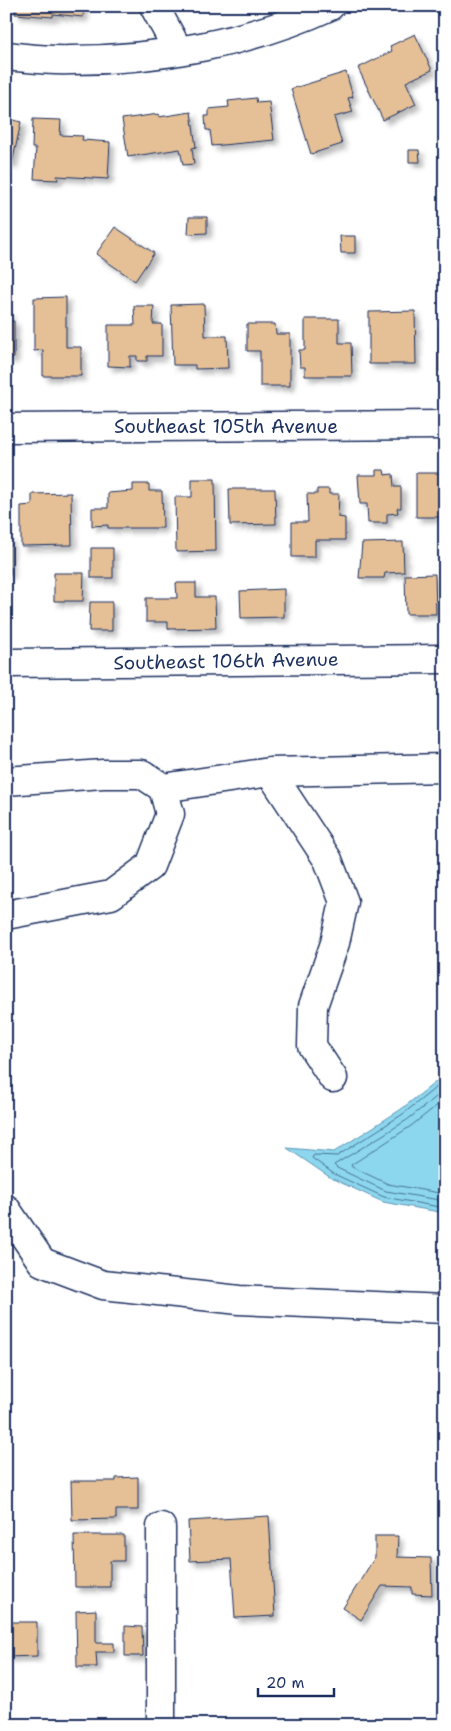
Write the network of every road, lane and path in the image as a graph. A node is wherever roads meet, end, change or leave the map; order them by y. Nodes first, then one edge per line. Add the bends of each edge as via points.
1 (154, 6) edge
2 (330, 6) edge
3 (178, 50) junction
4 (6, 56) edge
5 (445, 425) edge
6 (6, 428) edge
7 (445, 659) edge
8 (6, 663) edge
9 (445, 768) edge
10 (270, 772) junction
11 (6, 781) edge
12 (163, 788) junction
13 (6, 915) edge
14 (333, 1078) dead end
15 (8, 1214) edge
16 (445, 1309) edge
17 (161, 1527) dead end
18 (161, 1725) edge

1 - 3 street
2 - 3 street via 247,36
3 - 4 street via 115,59
5 - 6 street, Southeast 105th Avenue
7 - 8 street, Southeast 106th Avenue
9 - 10 street
10 - 12 street
10 - 14 street via 328,860 344,902 313,1006 312,1046
11 - 12 street via 142,774
12 - 13 street via 170,814 150,866 111,895
15 - 16 street via 42,1262 103,1285 239,1300
17 - 18 street

